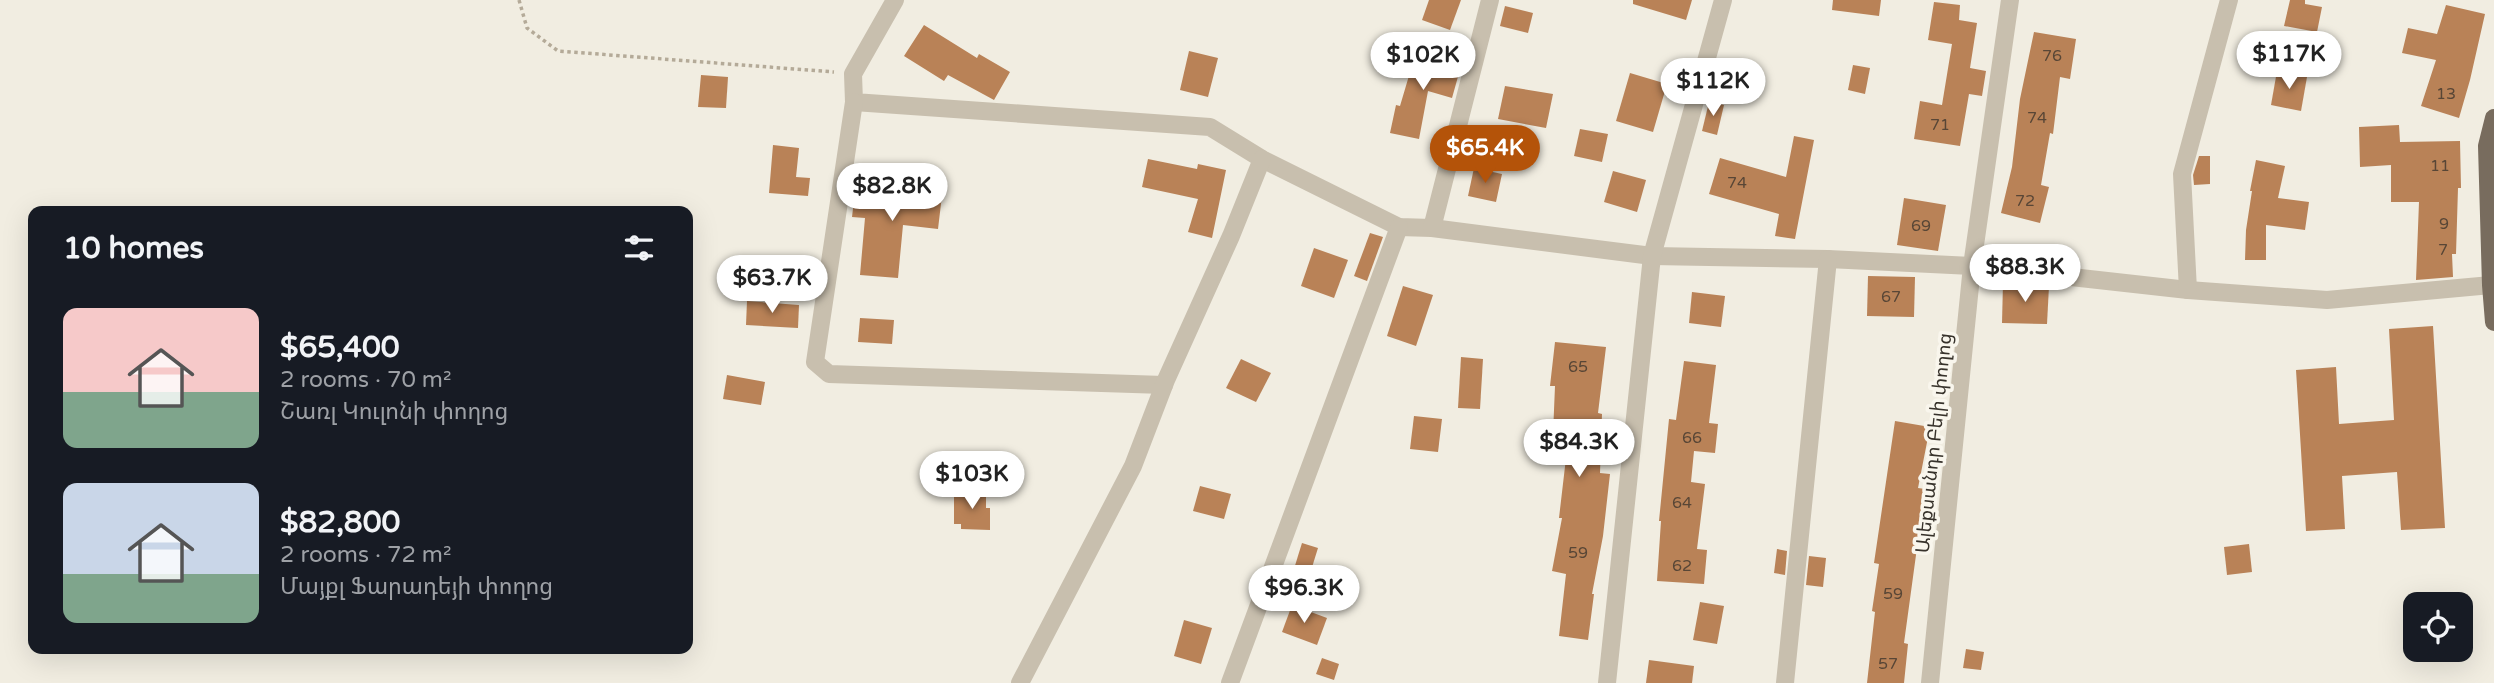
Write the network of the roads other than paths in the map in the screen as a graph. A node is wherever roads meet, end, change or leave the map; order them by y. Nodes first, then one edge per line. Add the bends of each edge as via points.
1 (895, 0) edge
2 (1490, 0) edge
3 (1723, 0) edge
4 (2010, 0) edge
5 (2229, 0) edge
6 (854, 103) junction
7 (2494, 118) edge
8 (1262, 159) junction
9 (1399, 227) junction
10 (1432, 228) junction
11 (1652, 256) junction
12 (1828, 259) junction
13 (1972, 266) junction
14 (2491, 285) junction
15 (2188, 290) junction
16 (2494, 322) edge
17 (1164, 385) junction
18 (1020, 683) edge
19 (1230, 683) edge
20 (1607, 683) edge
21 (1785, 683) edge
22 (1930, 683) edge

1 - 6 street via 853,74
2 - 10 street
3 - 11 street
4 - 13 street, Ալեքսանդր Բելի փողոց
5 - 15 street via 2182,174
6 - 8 street via 1210,127
6 - 17 street via 815,362 829,374
7 - 14 main road via 2487,146
8 - 9 street
8 - 17 street
9 - 10 street
9 - 19 street
10 - 11 street
11 - 12 street
11 - 20 street
12 - 13 street
12 - 21 street
13 - 15 street
13 - 22 street, Ալեքսանդր Բելի փողոց
14 - 15 street via 2327,300
14 - 16 main road
17 - 18 street via 1133,466

